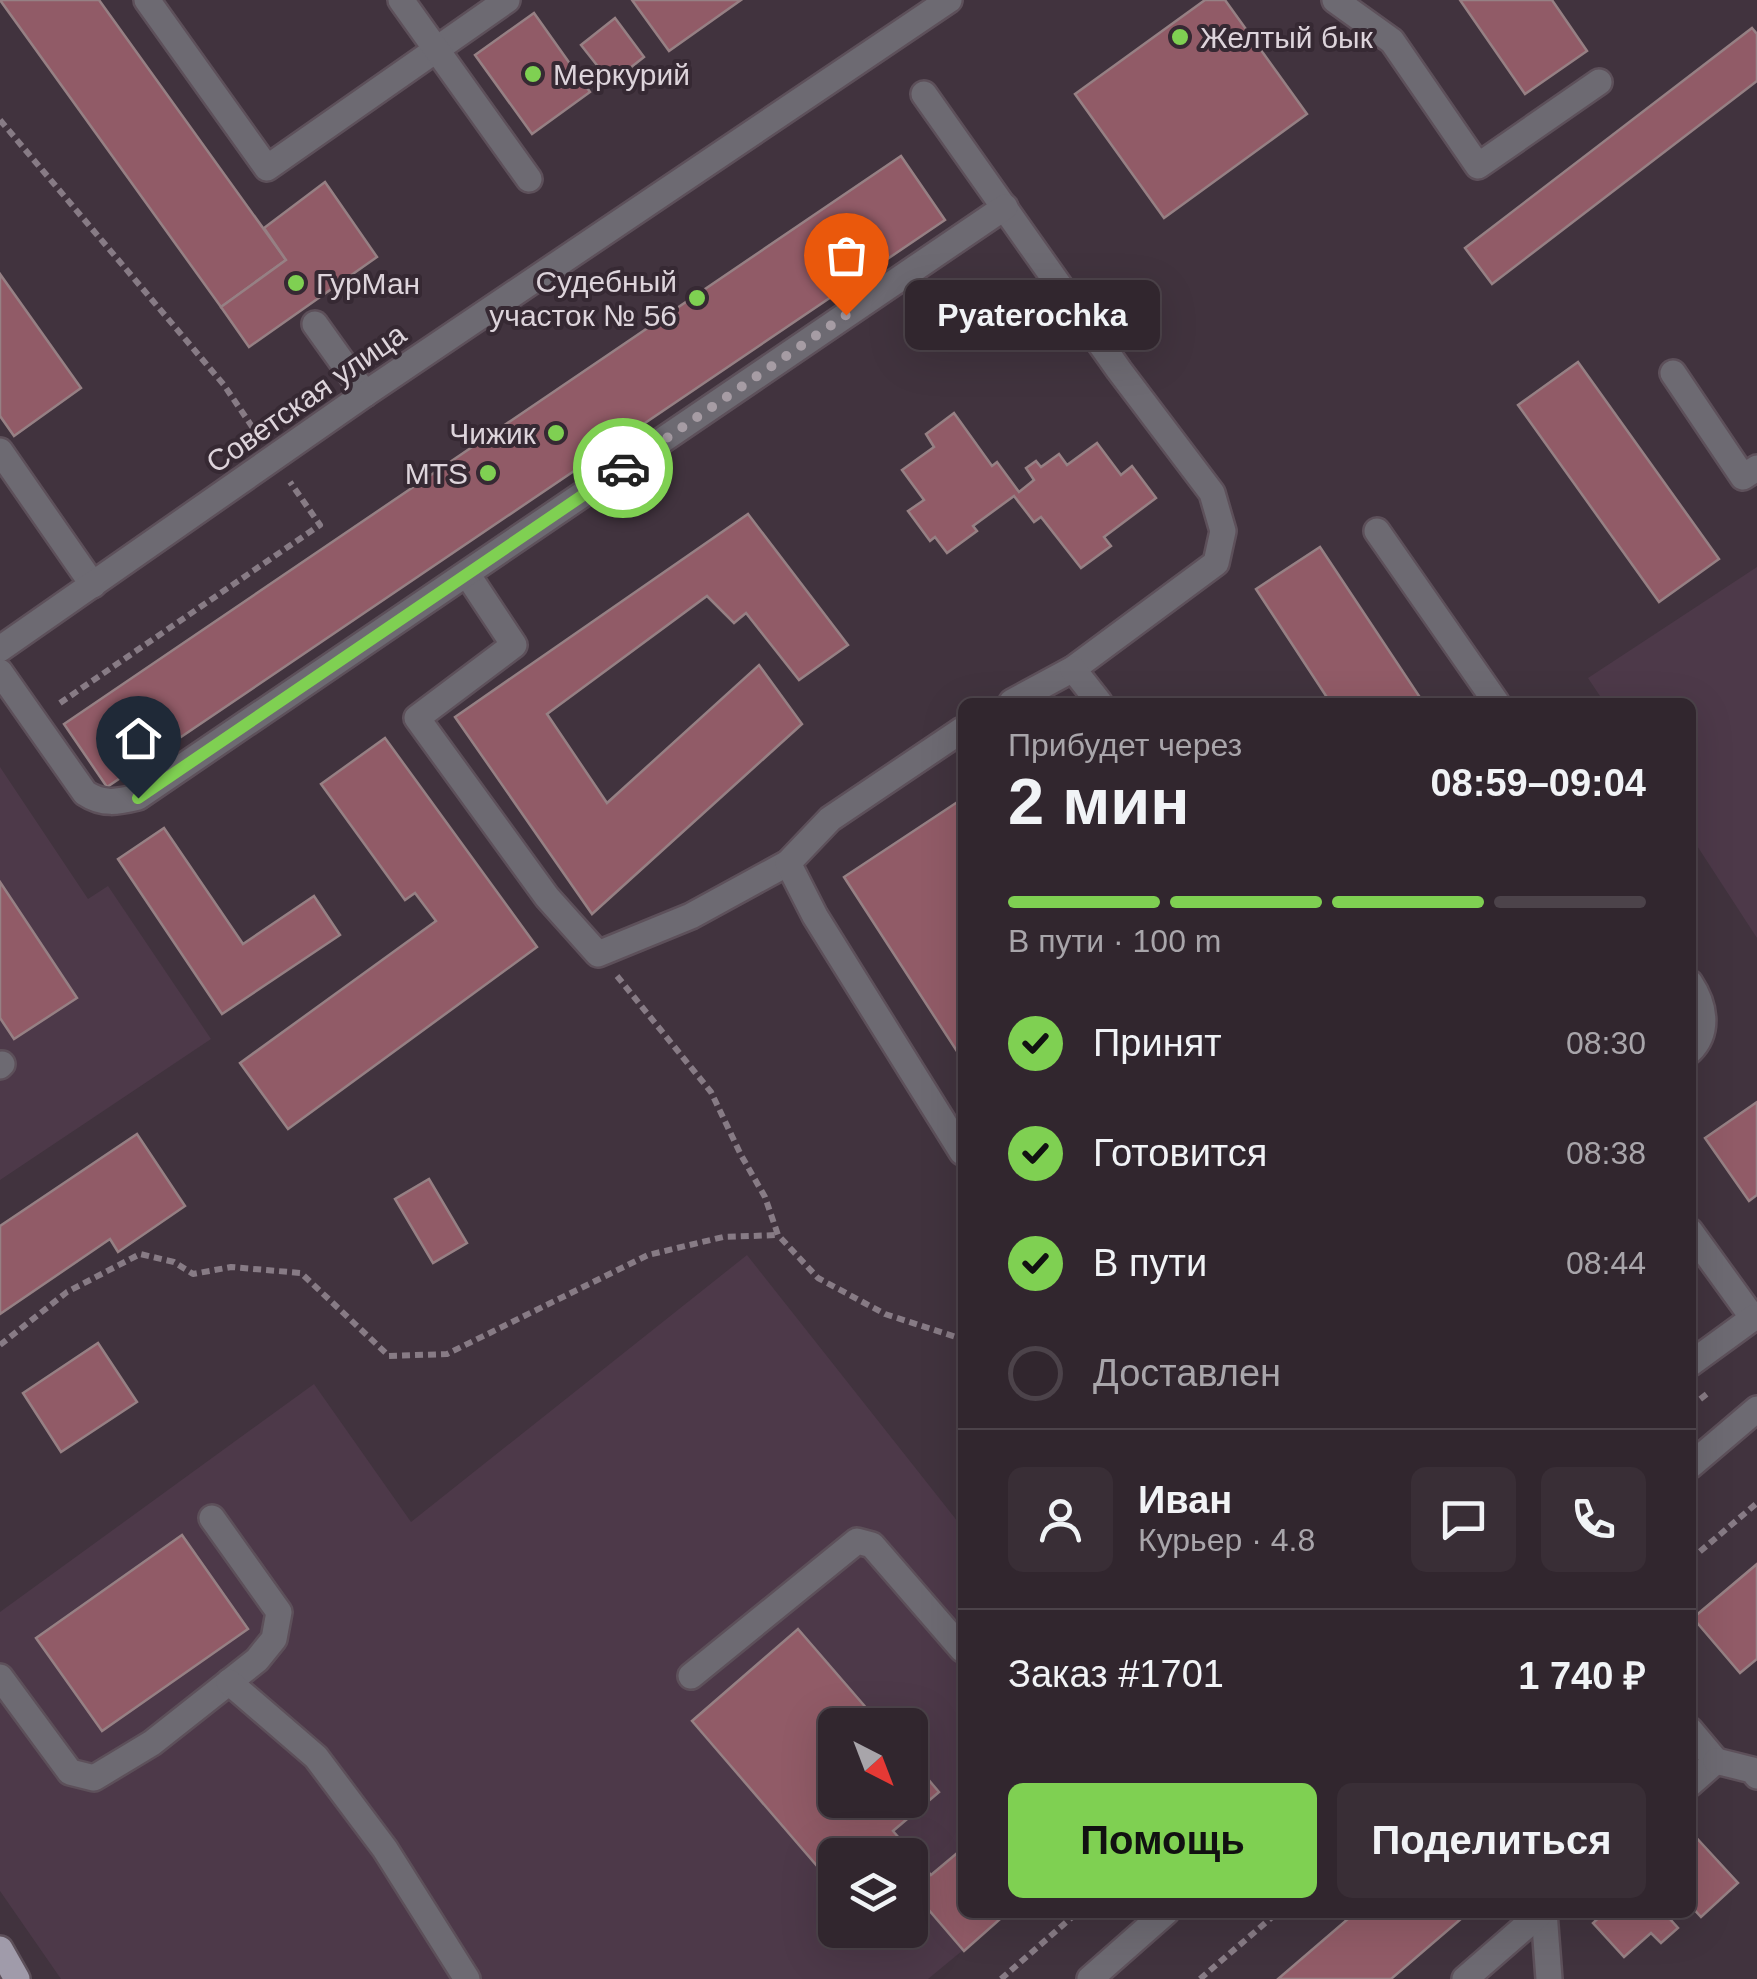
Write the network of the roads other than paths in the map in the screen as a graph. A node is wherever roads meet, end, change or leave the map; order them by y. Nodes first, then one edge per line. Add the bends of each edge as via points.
1 (147, 0) edge
2 (401, 0) edge
3 (507, 0) edge
4 (1335, 0) edge
5 (937, 3) edge
6 (436, 50) junction
7 (1599, 82) dead end
8 (924, 94) dead end
9 (530, 179) dead end
10 (1005, 208) junction
11 (315, 324) dead end
12 (1674, 374) dead end
13 (365, 394) junction
14 (0, 451) edge
15 (1757, 468) edge
16 (1377, 531) dead end
17 (466, 574) junction
18 (93, 585) junction
19 (0, 650) edge
20 (1073, 669) junction
21 (0, 672) edge
22 (1019, 698) edge
23 (1095, 698) edge
24 (1493, 698) edge
25 (958, 733) edge
26 (788, 863) junction
27 (1696, 992) edge
28 (1696, 1046) edge
29 (958, 1146) edge
30 (1696, 1239) edge
31 (1755, 1318) edge
32 (1696, 1360) edge
33 (1757, 1409) edge
34 (1696, 1461) edge
35 (212, 1518) dead end
36 (958, 1645) edge
37 (0, 1676) edge
38 (691, 1676) dead end
39 (229, 1682) junction
40 (1696, 1737) edge
41 (1716, 1761) junction
42 (1755, 1770) edge
43 (1696, 1779) edge
44 (1159, 1918) edge
45 (1536, 1918) edge
46 (1544, 1918) edge
47 (0, 1950) edge
48 (18, 1979) edge
49 (467, 1979) edge
50 (1090, 1979) edge
51 (1465, 1979) edge
52 (1549, 1979) edge

1 - 6 street via 267,168
2 - 6 street
3 - 6 street
4 - 7 street via 1392,42 1478,166
5 - 13 street, Советская улица
6 - 9 street
8 - 10 street
10 - 17 street
10 - 20 street via 1212,493 1223,531 1216,564
11 - 13 street
12 - 15 street via 1743,476
13 - 18 street, Советская улица
14 - 18 street
16 - 24 street
17 - 21 street via 138,798 96,801 85,793
17 - 26 street via 514,645 417,718 598,954 691,916
18 - 19 street, Советская улица
20 - 22 street
20 - 23 street
25 - 26 street via 830,819
26 - 29 street
27 - 28 street via 1704,1022
30 - 31 street
31 - 32 street
33 - 34 street
35 - 39 street via 279,1612 274,1639
36 - 38 street via 872,1545 857,1541
37 - 39 street via 70,1772 94,1778 152,1743
39 - 49 street via 316,1757 386,1848
40 - 41 street
41 - 42 street
41 - 43 street
44 - 50 street
45 - 51 street
46 - 52 street
47 - 48 main road

